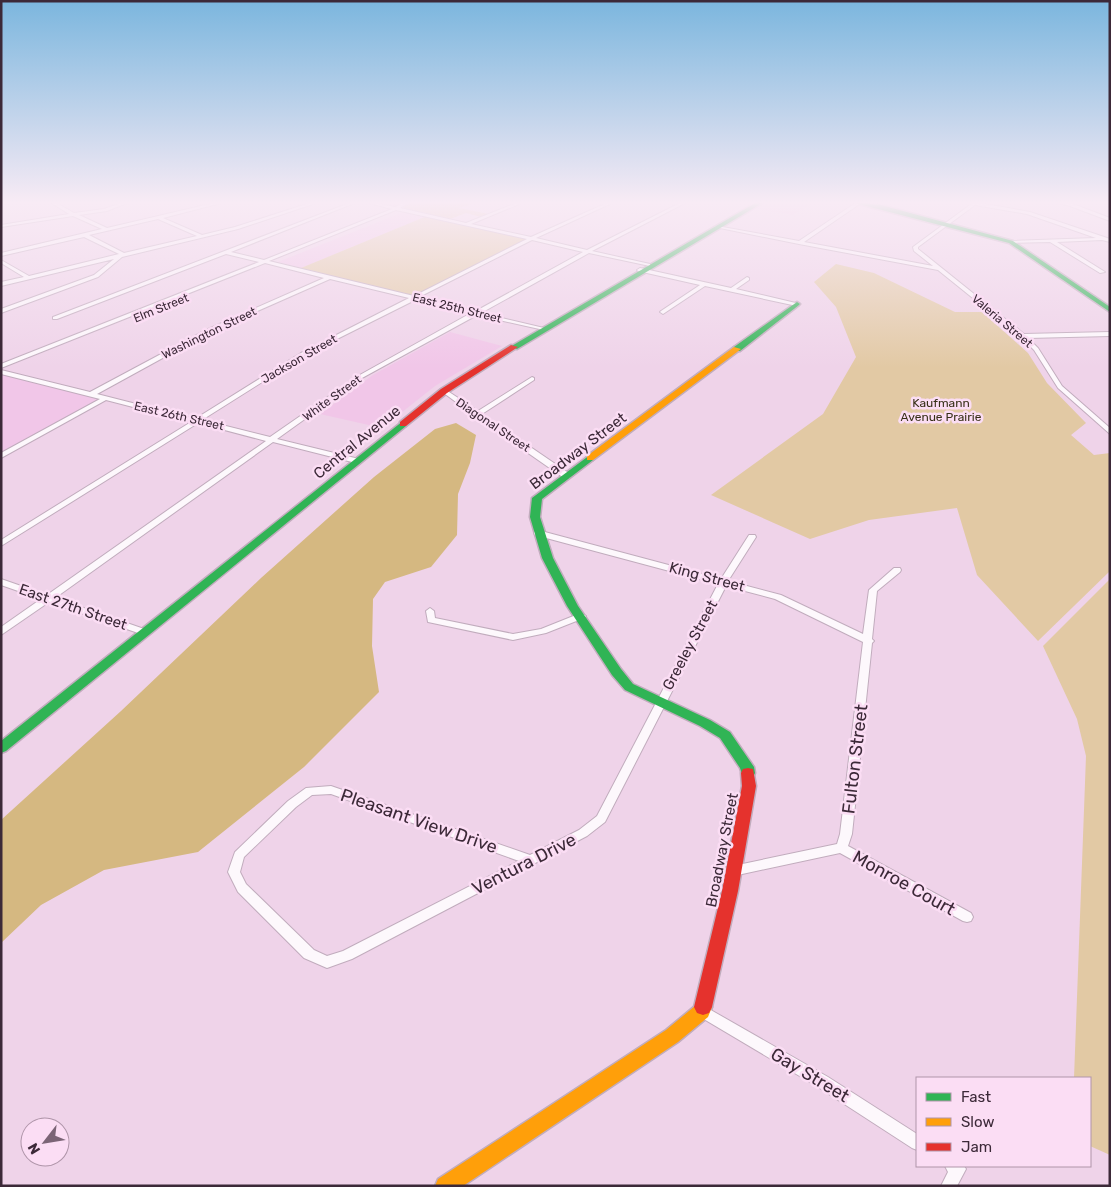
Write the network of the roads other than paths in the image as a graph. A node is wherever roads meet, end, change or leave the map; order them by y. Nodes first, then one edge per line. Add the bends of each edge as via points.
1 (108, 257) edge
2 (118, 257) edge
3 (212, 257) edge
4 (246, 257) edge
5 (275, 257) edge
6 (286, 257) edge
7 (494, 257) edge
8 (577, 257) edge
9 (606, 257) edge
10 (663, 257) edge
11 (875, 257) edge
12 (927, 257) edge
13 (1033, 257) edge
14 (1078, 257) edge
15 (1, 261) edge
16 (264, 262) junction
17 (272, 263) junction
18 (644, 268) junction
19 (941, 270) junction
20 (1102, 272) dead end
21 (28, 276) junction
22 (331, 277) junction
23 (747, 279) dead end
24 (1, 284) edge
25 (704, 284) junction
26 (732, 290) junction
27 (415, 297) junction
28 (798, 304) joint
29 (1110, 310) edge
30 (1, 311) edge
31 (663, 312) dead end
32 (476, 313) junction
33 (55, 318) dead end
34 (542, 329) junction
35 (1110, 334) edge
36 (1022, 336) junction
37 (1, 366) edge
38 (1, 372) edge
39 (532, 379) dead end
40 (444, 391) junction
41 (90, 395) junction
42 (104, 399) junction
43 (477, 415) junction
44 (197, 420) junction
45 (1110, 432) edge
46 (275, 440) junction
47 (1, 456) edge
48 (356, 461) junction
49 (567, 476) junction
50 (538, 533) junction
51 (752, 537) dead end
52 (1, 544) edge
53 (897, 570) dead end
54 (724, 581) junction
55 (1, 582) edge
56 (49, 598) junction
57 (430, 611) dead end
58 (581, 616) junction
59 (1, 632) edge
60 (144, 632) junction
61 (869, 642) junction
62 (660, 702) junction
63 (1, 748) edge
64 (841, 848) junction
65 (531, 860) junction
66 (733, 871) junction
67 (967, 917) dead end
68 (327, 962) joint
69 (702, 1011) junction
70 (916, 1142) edge
71 (955, 1167) edge
72 (445, 1186) edge
73 (949, 1186) edge

1 - 21 street
2 - 30 street via 96,276
3 - 33 street
4 - 16 street, East 25th Street
5 - 16 street, Elm Street
6 - 17 street, Elm Street
7 - 27 street, Jackson Street
8 - 32 street, White Street
9 - 18 street
10 - 18 main road, Central Avenue
11 - 19 street
12 - 19 street, Valeria Street
13 - 29 main road
14 - 20 street
15 - 21 street
16 - 17 street, East 25th Street
16 - 37 street, Elm Street
17 - 22 street, East 25th Street
17 - 38 street, Elm Street
18 - 25 street
18 - 34 main road, Central Avenue
19 - 36 street, Valeria Street
21 - 24 street
22 - 27 street, East 25th Street
22 - 41 street, Washington Street via 208,331
23 - 26 street
25 - 26 street
25 - 31 street
26 - 28 street
27 - 32 street, East 25th Street
27 - 44 street, Jackson Street via 303,354
28 - 49 main road, Broadway Street
32 - 34 street, East 25th Street
32 - 46 street, White Street via 360,377
34 - 40 main road, Central Avenue
35 - 36 street
36 - 45 street, Valeria Street via 1036,349 1060,386
38 - 41 street, East 26th Street
39 - 43 street
40 - 43 street, Diagonal Street
40 - 48 main road, Central Avenue
41 - 42 street, East 26th Street
42 - 44 street, East 26th Street
42 - 47 street
43 - 49 street, Diagonal Street
44 - 46 street, East 26th Street
44 - 52 street, Jackson Street
46 - 48 street, East 26th Street
46 - 56 street, White Street
48 - 60 main road, Central Avenue
49 - 50 main road, Broadway Street via 537,498 533,506
50 - 54 street, King Street
50 - 58 main road, Broadway Street via 551,568
51 - 54 street, Greeley Street
53 - 61 street, Fulton Street via 874,590
54 - 61 street, King Street via 778,597
54 - 62 street, Greeley Street
55 - 56 street, East 27th Street
56 - 59 street, White Street
56 - 60 street, East 27th Street
57 - 58 street via 431,620 514,637 543,631
58 - 62 main road, Broadway Street via 620,677 630,687
60 - 63 main road, Central Avenue
61 - 64 street, Fulton Street via 846,834
62 - 65 street, Ventura Drive via 601,818 583,833
62 - 66 main road, Broadway Street via 725,735 747,767 749,786
64 - 66 street
64 - 67 street, Monroe Court
65 - 68 street, Ventura Drive via 347,955
65 - 68 street, Pleasant View Drive via 331,790 310,791 239,855 234,872 242,888 309,954
66 - 69 main road, Broadway Street
69 - 70 street, Gay Street via 823,1082
69 - 72 main road via 672,1036
71 - 73 street

